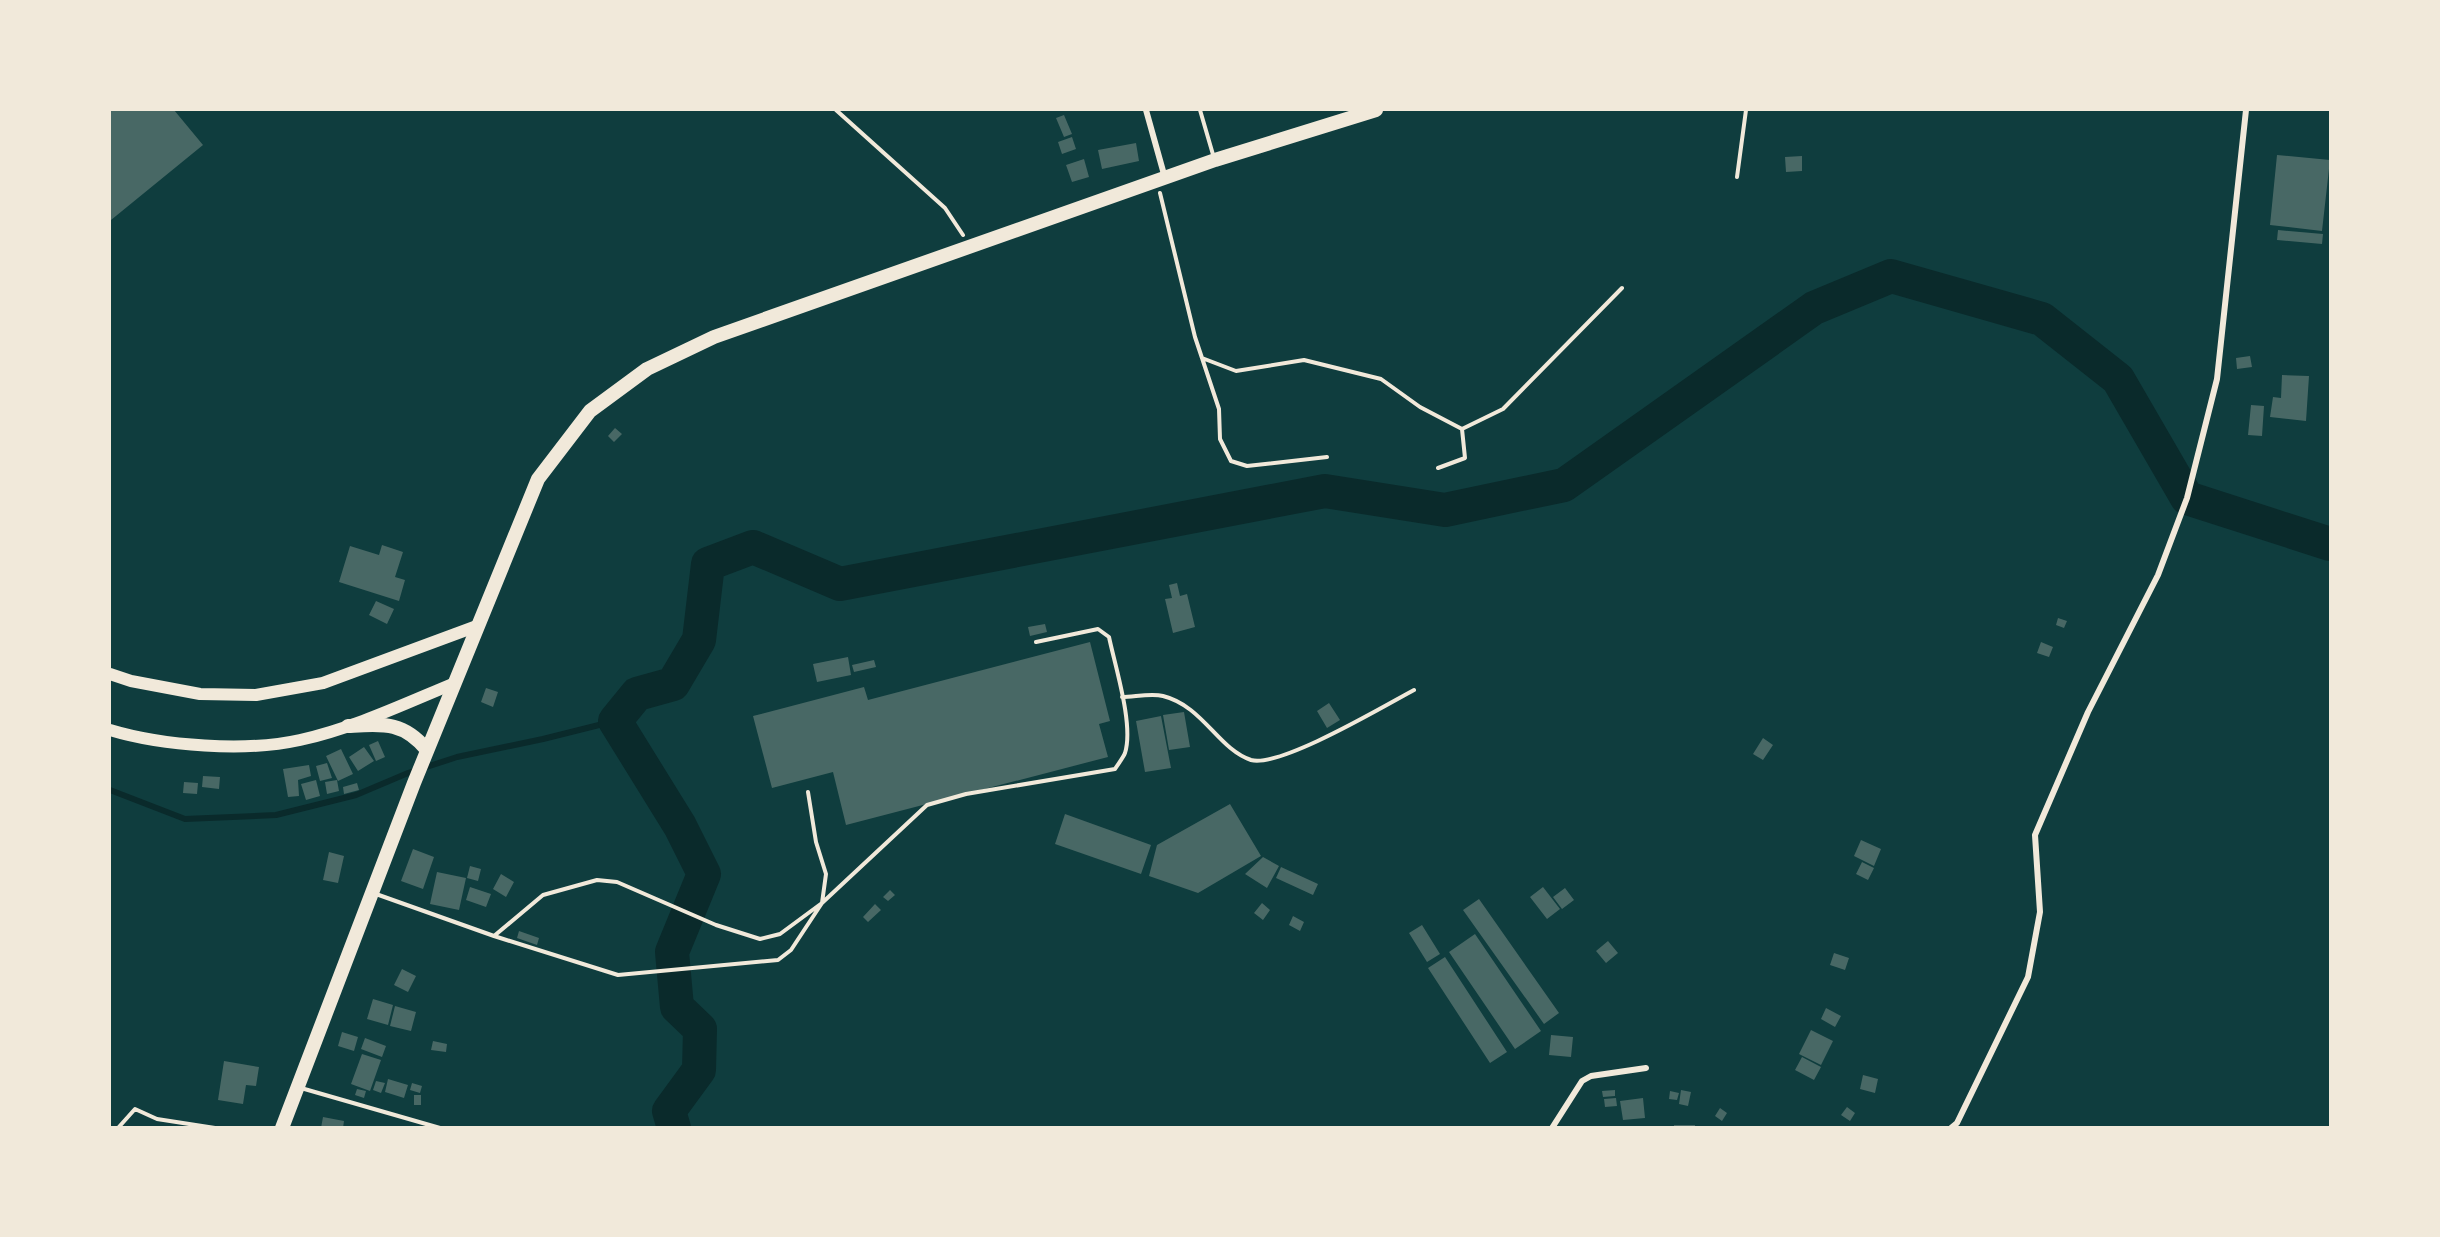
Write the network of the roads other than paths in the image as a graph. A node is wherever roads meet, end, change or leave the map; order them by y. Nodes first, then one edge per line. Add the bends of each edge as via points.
1 (1146, 110) edge
2 (1200, 110) edge
3 (1376, 110) edge
4 (1746, 110) edge
5 (2246, 110) edge
6 (1215, 160) junction
7 (1737, 177) dead end
8 (1161, 180) junction
9 (477, 626) junction
10 (1036, 642) dead end
11 (110, 674) edge
12 (455, 683) junction
13 (1414, 690) dead end
14 (1122, 697) junction
15 (348, 726) junction
16 (110, 730) edge
17 (426, 754) junction
18 (808, 792) dead end
19 (372, 892) junction
20 (822, 903) junction
21 (494, 936) junction
22 (1646, 1068) dead end
23 (298, 1087) junction
24 (118, 1128) edge
25 (215, 1128) edge
26 (282, 1128) edge
27 (440, 1128) edge
28 (1552, 1128) edge
29 (1951, 1128) edge

1 - 8 street
2 - 6 lane
3 - 6 highway
4 - 7 lane
5 - 29 street via 2217,379 2187,498 2158,575 2088,712 2035,835 2040,912 2028,977 1957,1123
6 - 8 highway
8 - 9 highway via 714,337 646,369 590,411 538,479
9 - 11 main road via 323,683 256,695 200,694
9 - 12 highway
10 - 14 lane via 1098,629 1109,637
12 - 15 main road
12 - 17 highway
13 - 14 lane via 1271,760 1252,760 1230,748 1197,713 1163,696
14 - 20 lane via 1128,737 1125,754 1115,768 966,794 927,805
15 - 16 main road via 298,740 244,746 190,745
15 - 17 highway via 391,725 408,732
17 - 19 highway
18 - 20 lane via 826,874
19 - 21 lane
19 - 23 highway
20 - 21 lane via 791,951 764,963 618,975
20 - 21 lane via 780,934 760,939 716,925 617,882 597,880 543,895
22 - 28 street via 1591,1076 1582,1081
23 - 26 highway
23 - 27 lane
24 - 25 lane via 135,1109 157,1119

